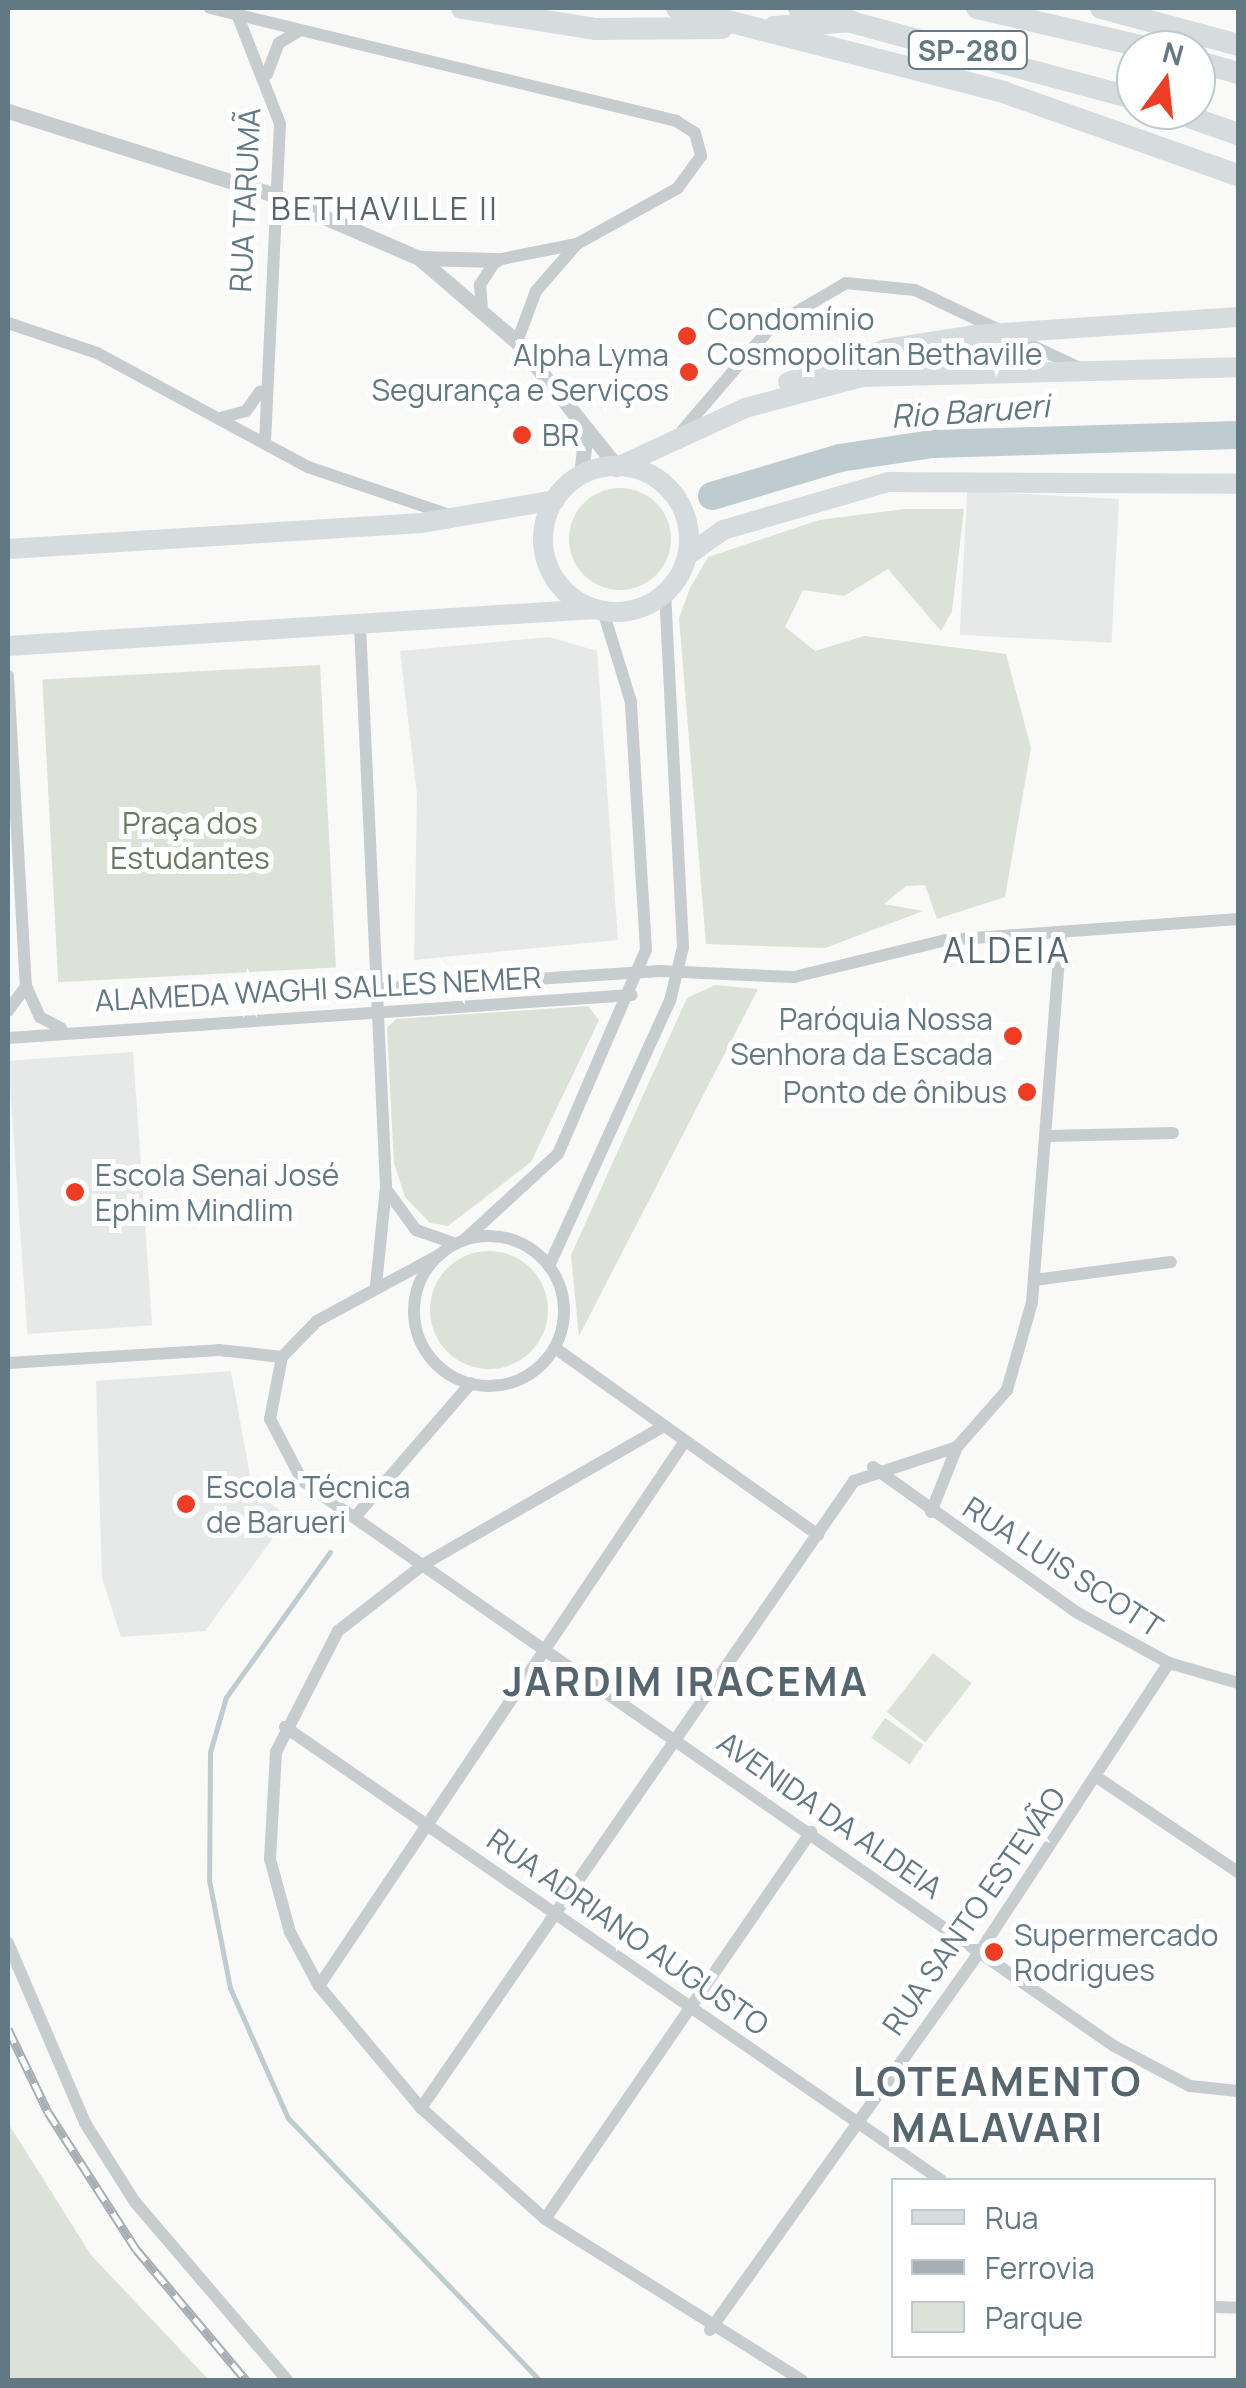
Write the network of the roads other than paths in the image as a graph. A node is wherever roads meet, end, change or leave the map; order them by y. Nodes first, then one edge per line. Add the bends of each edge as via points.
1 (210, 8) edge
2 (462, 8) edge
3 (677, 8) edge
4 (799, 8) edge
5 (977, 8) edge
6 (1101, 8) edge
7 (1132, 12) edge
8 (238, 14) junction
9 (851, 21) junction
10 (753, 28) junction
11 (301, 30) junction
12 (1116, 40) edge
13 (1238, 46) edge
14 (267, 74) junction
15 (1116, 94) edge
16 (8, 112) edge
17 (1238, 175) edge
18 (271, 194) junction
19 (577, 244) junction
20 (419, 258) junction
21 (496, 260) junction
22 (482, 306) junction
23 (1238, 317) edge
24 (8, 323) edge
25 (1010, 333) junction
26 (517, 342) junction
27 (1238, 367) edge
28 (1079, 368) junction
29 (261, 390) junction
30 (220, 418) junction
31 (698, 428) junction
32 (676, 437) junction
33 (585, 438) junction
34 (265, 442) junction
35 (617, 467) junction
36 (581, 476) junction
37 (1238, 484) edge
38 (555, 500) junction
39 (462, 518) junction
40 (8, 549) edge
41 (688, 555) junction
42 (665, 594) junction
43 (599, 610) junction
44 (360, 626) junction
45 (8, 646) edge
46 (8, 676) edge
47 (12, 819) edge
48 (1238, 919) edge
49 (1061, 935) junction
50 (679, 970) junction
51 (641, 972) junction
52 (26, 986) junction
53 (376, 989) junction
54 (632, 995) junction
55 (378, 1010) junction
56 (8, 1011) edge
57 (69, 1030) junction
58 (8, 1038) edge
59 (1173, 1133) dead end
60 (1047, 1136) junction
61 (386, 1186) junction
62 (460, 1242) junction
63 (439, 1256) junction
64 (1170, 1262) dead end
65 (550, 1266) junction
66 (1034, 1280) junction
67 (376, 1286) junction
68 (555, 1348) junction
69 (282, 1357) junction
70 (8, 1363) edge
71 (470, 1383) junction
72 (664, 1426) junction
73 (685, 1440) junction
74 (956, 1447) junction
75 (873, 1467) junction
76 (931, 1512) junction
77 (355, 1517) junction
78 (818, 1536) junction
79 (424, 1564) junction
80 (543, 1644) junction
81 (1169, 1664) junction
82 (1238, 1683) edge
83 (285, 1727) junction
84 (677, 1736) junction
85 (1098, 1778) junction
86 (424, 1821) junction
87 (811, 1832) junction
88 (1238, 1872) edge
89 (560, 1912) junction
90 (8, 1943) edge
91 (980, 1953) junction
92 (319, 1986) junction
93 (692, 2009) junction
94 (1238, 2091) edge
95 (422, 2108) junction
96 (856, 2120) junction
97 (938, 2178) edge
98 (545, 2219) junction
99 (710, 2330) junction
100 (288, 2380) edge
101 (802, 2380) edge

1 - 8 street
2 - 10 highway via 596,29
3 - 10 highway
4 - 9 highway, SP-280
5 - 12 highway, SP-280
6 - 7 highway
7 - 13 highway
8 - 11 street
8 - 14 street, RUA TARUMÃ
9 - 10 highway
9 - 15 highway, SP-280
10 - 17 highway via 1003,92
11 - 14 street, RUA TARUMÃ via 279,43
11 - 19 street via 676,120 700,145 690,178
14 - 18 street, RUA TARUMÃ via 280,124
16 - 18 street
18 - 20 street
18 - 29 street, RUA TARUMÃ
19 - 21 street
19 - 26 street via 536,291
20 - 21 street
20 - 22 street
21 - 22 street via 480,285
22 - 26 street
23 - 25 main road
24 - 30 street via 97,353
25 - 28 street
25 - 31 main road via 886,349 772,388
25 - 32 street via 915,290 846,283 771,327
26 - 33 street
27 - 28 main road
28 - 31 main road via 862,377
29 - 30 street via 246,410
29 - 34 street, RUA TARUMÃ
30 - 34 street
31 - 32 main road
32 - 35 main road
33 - 35 street
33 - 36 street
34 - 39 street via 340,480
35 - 36 main road
35 - 41 main road via 650,475 677,498
36 - 38 main road
37 - 41 main road via 888,482 723,530
38 - 39 main road
38 - 43 main road via 543,533 549,568
39 - 40 main road
41 - 42 main road
42 - 43 main road via 640,608
42 - 50 street via 685,893
43 - 44 main road
43 - 51 street via 632,702 647,906
44 - 45 main road
44 - 53 street
46 - 47 street
47 - 52 street
48 - 49 street, ALAMEDA WAGHI SALLES NEMER
49 - 50 street, ALAMEDA WAGHI SALLES NEMER via 897,951 794,976
49 - 60 street
50 - 51 street, ALAMEDA WAGHI SALLES NEMER
50 - 65 street
51 - 53 street, ALAMEDA WAGHI SALLES NEMER
51 - 54 street
52 - 56 street
52 - 57 street via 40,1017
53 - 55 street
54 - 55 street, ALAMEDA WAGHI SALLES NEMER
54 - 62 street via 550,1165
55 - 57 street, ALAMEDA WAGHI SALLES NEMER
55 - 61 street
57 - 58 street, ALAMEDA WAGHI SALLES NEMER
59 - 60 street
60 - 66 street
61 - 62 street via 408,1223
61 - 67 street
62 - 63 street
62 - 65 street via 513,1240
63 - 67 street
63 - 71 street via 419,1284 415,1323 432,1358
64 - 66 street
65 - 68 street via 564,1306
66 - 74 street via 1018,1368
67 - 69 street via 317,1320
68 - 71 street via 518,1380
68 - 72 street
69 - 70 street via 219,1350
69 - 77 street, AVENIDA DA ALDEIA via 270,1399 275,1440 303,1482
71 - 77 street
72 - 73 street
72 - 79 street
73 - 78 street
73 - 80 street
74 - 75 street
74 - 76 street
75 - 76 street, RUA LUIS SCOTT
75 - 78 street
76 - 81 street, RUA LUIS SCOTT
77 - 79 street, AVENIDA DA ALDEIA
78 - 84 street
79 - 80 street, AVENIDA DA ALDEIA
79 - 83 street via 338,1631
80 - 84 street, AVENIDA DA ALDEIA
80 - 86 street
81 - 82 street, RUA LUIS SCOTT
81 - 85 street, RUA SANTO ESTEVÃO
83 - 86 street, RUA ADRIANO AUGUSTO
83 - 92 street via 270,1859 290,1932
84 - 87 street, AVENIDA DA ALDEIA
84 - 89 street
85 - 88 street
85 - 91 street, RUA SANTO ESTEVÃO
86 - 89 street, RUA ADRIANO AUGUSTO
86 - 92 street
87 - 91 street, AVENIDA DA ALDEIA
87 - 93 street
89 - 93 street, RUA ADRIANO AUGUSTO
89 - 95 street
90 - 100 street via 86,2123 135,2202
91 - 94 street, AVENIDA DA ALDEIA via 1168,2078
91 - 96 street, RUA SANTO ESTEVÃO
92 - 95 street
93 - 96 street, RUA ADRIANO AUGUSTO
93 - 98 street
95 - 98 street
96 - 97 street, RUA ADRIANO AUGUSTO
96 - 99 street, RUA SANTO ESTEVÃO
98 - 99 street
99 - 101 street

